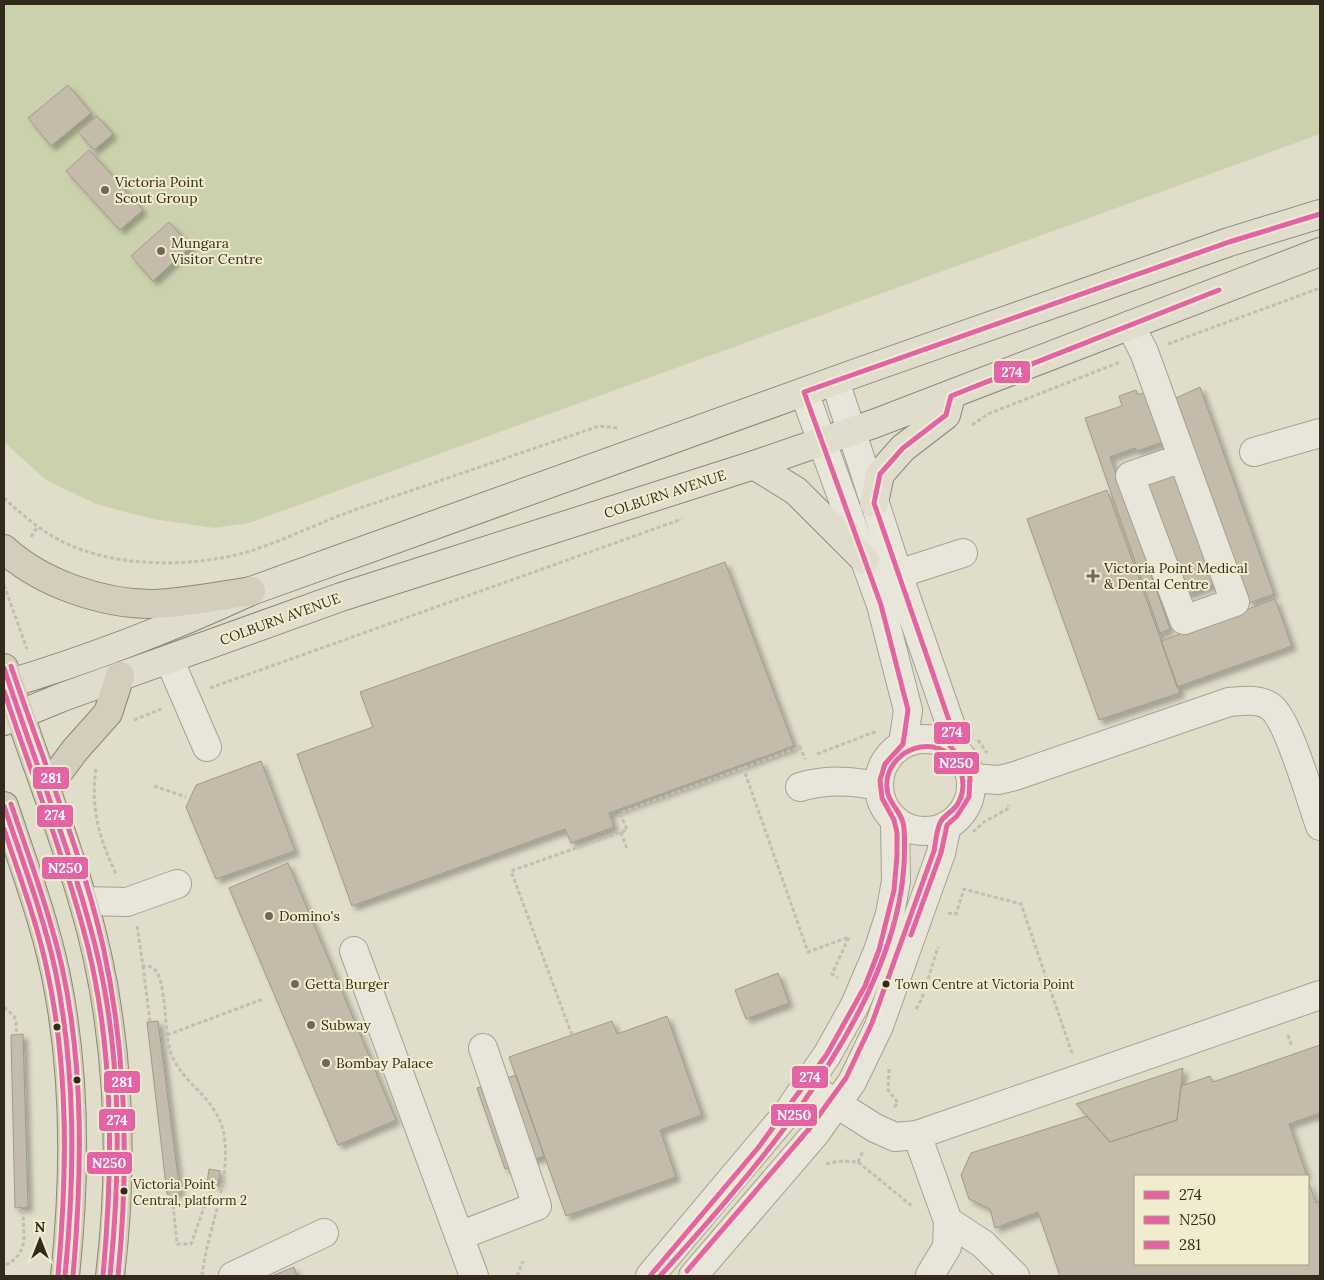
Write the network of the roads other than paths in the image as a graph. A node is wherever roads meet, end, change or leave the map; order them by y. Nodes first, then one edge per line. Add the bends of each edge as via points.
1 (1320, 214) edge
2 (1320, 252) edge
3 (1130, 325) junction
4 (835, 382) junction
5 (804, 392) junction
6 (951, 396) junction
7 (851, 431) junction
8 (1320, 433) edge
9 (822, 442) junction
10 (1254, 452) dead end
11 (1182, 458) junction
12 (754, 465) junction
13 (874, 503) junction
14 (16, 544) edge
15 (963, 553) dead end
16 (865, 560) junction
17 (898, 574) junction
18 (251, 591) junction
19 (169, 659) junction
20 (120, 676) junction
21 (5, 679) edge
22 (12, 717) edge
23 (903, 744) junction
24 (950, 746) junction
25 (207, 747) dead end
26 (971, 778) junction
27 (880, 786) junction
28 (800, 787) dead end
29 (46, 789) junction
30 (4, 806) edge
31 (895, 820) junction
32 (947, 825) junction
33 (1320, 826) edge
34 (9, 836) edge
35 (177, 884) dead end
36 (83, 901) junction
37 (354, 951) dead end
38 (1320, 995) edge
39 (483, 1048) dead end
40 (807, 1085) junction
41 (837, 1105) junction
42 (917, 1135) junction
43 (948, 1221) junction
44 (324, 1233) dead end
45 (459, 1236) junction
46 (930, 1275) dead end
47 (65, 1276) edge
48 (110, 1276) edge
49 (233, 1276) edge
50 (474, 1276) edge
51 (650, 1276) edge
52 (693, 1276) edge
53 (1015, 1276) edge

1 - 4 main road via 1229,242
2 - 3 main road, COLBURN AVENUE
3 - 6 main road, COLBURN AVENUE
3 - 11 street via 1144,352
4 - 5 main road
4 - 7 street
5 - 9 street
5 - 18 main road
6 - 7 main road, COLBURN AVENUE
6 - 13 main road via 946,415 903,448 880,474
7 - 9 main road, COLBURN AVENUE
7 - 13 street
8 - 10 street
9 - 12 main road, COLBURN AVENUE
9 - 16 street
11 - 11 street via 1234,602 1184,620 1130,476
12 - 16 main road via 796,491
12 - 19 main road, COLBURN AVENUE via 383,583
13 - 17 street
14 - 18 highway via 53,581 105,598 151,604
15 - 17 street
16 - 23 street via 882,605 908,710
17 - 24 street via 952,729
18 - 21 main road via 186,621 47,672
19 - 20 main road, COLBURN AVENUE
19 - 25 street
20 - 22 main road, COLBURN AVENUE
20 - 29 highway via 108,713 74,750
21 - 22 highway
22 - 29 highway
23 - 24 street via 927,739
23 - 27 street via 885,762
24 - 26 street via 960,754
26 - 32 street via 966,806 959,817
26 - 33 street via 999,780 1015,776 1229,702 1252,700 1271,707 1283,724
27 - 28 street via 846,780
27 - 31 street via 882,799
29 - 36 highway
30 - 34 highway
31 - 32 street via 920,830 934,830
31 - 40 street via 896,881 890,914 855,1005
32 - 41 street via 941,852 879,1026
34 - 47 highway via 44,925 64,1022 72,1131
35 - 36 street via 128,902
36 - 48 highway via 104,989 115,1088 117,1196
37 - 45 street
38 - 42 street
39 - 45 street via 537,1206
40 - 41 street
40 - 51 street
41 - 42 street via 895,1137
41 - 52 street
42 - 43 street
43 - 46 street via 947,1247
43 - 53 street via 983,1244
44 - 49 street
45 - 50 street

